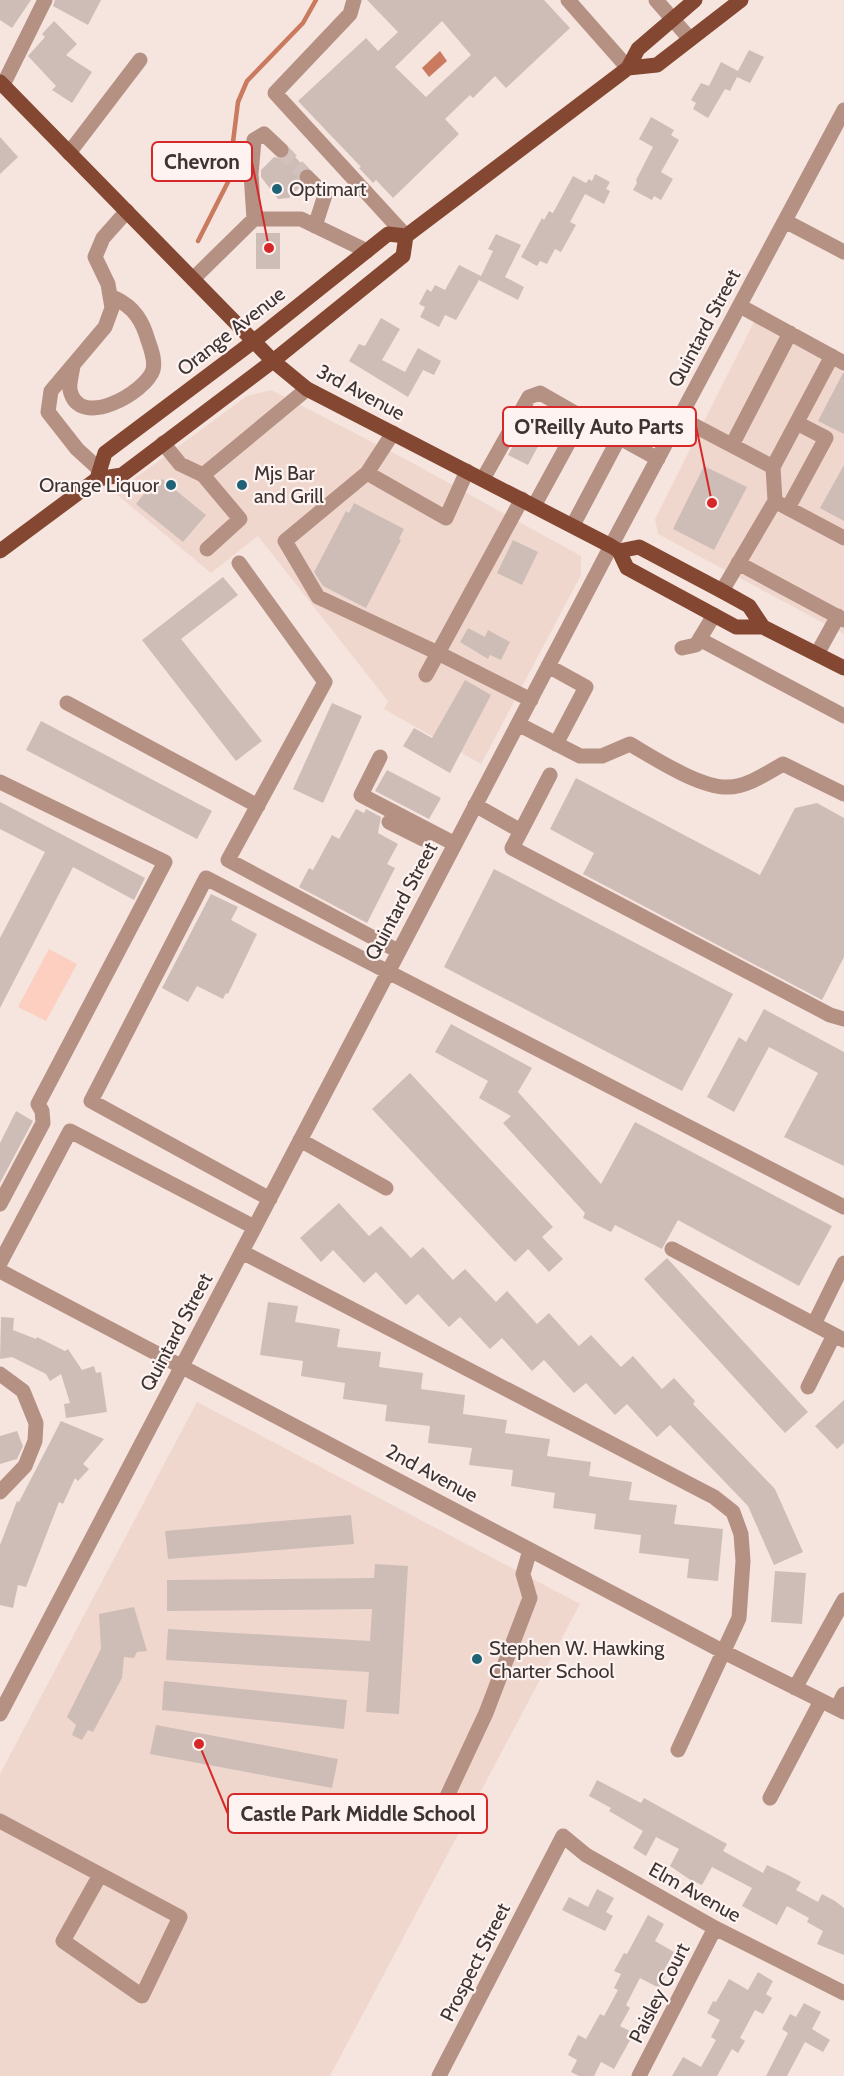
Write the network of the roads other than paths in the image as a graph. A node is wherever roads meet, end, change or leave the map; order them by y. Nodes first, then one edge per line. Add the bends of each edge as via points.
1 (45, 0) edge
2 (354, 0) edge
3 (568, 0) edge
4 (656, 0) edge
5 (695, 0) edge
6 (741, 0) edge
7 (674, 18) junction
8 (690, 39) junction
9 (140, 60) dead end
10 (628, 68) junction
11 (2, 83) edge
12 (844, 110) edge
13 (281, 150) tunnel mouth
14 (69, 153) junction
15 (307, 177) tunnel mouth
16 (126, 211) junction
17 (254, 219) junction
18 (785, 221) junction
19 (315, 226) junction
20 (406, 236) junction
21 (367, 251) junction
22 (844, 252) edge
23 (193, 279) junction
24 (110, 296) junction
25 (740, 306) junction
26 (790, 333) junction
27 (254, 341) junction
28 (838, 359) edge
29 (273, 361) junction
30 (72, 366) junction
31 (307, 389) junction
32 (680, 418) junction
33 (589, 421) junction
34 (797, 423) junction
35 (393, 433) junction
36 (619, 438) junction
37 (164, 443) junction
38 (732, 446) junction
39 (658, 459) junction
40 (774, 467) junction
41 (467, 471) junction
42 (367, 473) junction
43 (99, 474) junction
44 (203, 475) junction
45 (483, 479) junction
46 (528, 502) junction
47 (781, 505) junction
48 (573, 525) junction
49 (844, 538) edge
50 (615, 548) junction
51 (207, 549) dead end
52 (0, 551) edge
53 (239, 563) dead end
54 (738, 563) junction
55 (722, 591) junction
56 (714, 615) junction
57 (841, 618) edge
58 (763, 627) junction
59 (700, 640) junction
60 (682, 648) dead end
61 (438, 653) junction
62 (817, 654) junction
63 (548, 666) junction
64 (844, 668) edge
65 (426, 675) dead end
66 (531, 700) junction
67 (67, 703) dead end
68 (844, 716) edge
69 (518, 724) junction
70 (556, 744) junction
71 (380, 757) dead end
72 (550, 775) dead end
73 (0, 782) edge
74 (844, 794) edge
75 (475, 805) junction
76 (258, 806) junction
77 (389, 822) dead end
78 (521, 831) junction
79 (452, 849) junction
80 (398, 951) junction
81 (387, 971) junction
82 (844, 1019) edge
83 (300, 1140) junction
84 (386, 1188) dead end
85 (270, 1199) junction
86 (0, 1204) edge
87 (844, 1207) edge
88 (254, 1227) junction
89 (672, 1249) dead end
90 (242, 1252) junction
91 (0, 1263) edge
92 (844, 1263) edge
93 (0, 1271) edge
94 (814, 1324) junction
95 (839, 1338) edge
96 (183, 1365) junction
97 (0, 1374) edge
98 (808, 1387) dead end
99 (0, 1492) edge
100 (530, 1550) junction
101 (844, 1600) edge
102 (724, 1652) junction
103 (795, 1688) junction
104 (821, 1701) junction
105 (842, 1705) edge
106 (0, 1714) edge
107 (678, 1750) dead end
108 (770, 1798) dead end
109 (443, 1805) dead end
110 (0, 1821) edge
111 (547, 1868) joint
112 (100, 1875) junction
113 (715, 1928) junction
114 (844, 1992) edge
115 (439, 2076) edge
116 (639, 2076) edge

1 - 11 street
2 - 20 street via 350,14 275,93
3 - 10 street
4 - 7 street
5 - 7 main road, Orange Avenue
6 - 8 main road
7 - 8 street
7 - 10 main road, Orange Avenue via 638,49
8 - 10 main road via 657,65
9 - 14 street
10 - 20 main road, Orange Avenue
11 - 14 main road, 3rd Avenue
12 - 18 street, Quintard Street
13 - 17 street via 264,134 254,140
14 - 16 main road, 3rd Avenue
15 - 19 street via 325,195
16 - 23 main road, 3rd Avenue
16 - 24 street via 103,238 95,257
17 - 19 street via 301,219
17 - 23 street
18 - 22 street
18 - 25 street, Quintard Street
19 - 21 street
20 - 21 main road, Orange Avenue via 388,234
20 - 29 main road, Orange Avenue via 403,256
21 - 27 main road, Orange Avenue
23 - 27 main road, 3rd Avenue
24 - 30 street via 112,308 105,327
24 - 30 street via 129,303 143,325 154,358 152,372 137,388 104,408 90,410 77,403 70,390
25 - 26 street
25 - 32 street, Quintard Street
26 - 28 street
26 - 38 street
27 - 29 main road, 3rd Avenue
27 - 43 main road, Orange Avenue via 105,453
28 - 34 street
29 - 31 main road, 3rd Avenue
29 - 37 main road, Orange Avenue
30 - 43 street via 51,391 48,412
31 - 35 main road, 3rd Avenue
31 - 44 street
32 - 38 street
32 - 39 street, Quintard Street
33 - 36 street
33 - 45 street via 540,393 529,398
33 - 46 street via 575,431
34 - 40 street
34 - 47 street via 826,438
35 - 41 main road, 3rd Avenue
35 - 42 street
36 - 39 street
36 - 48 street
37 - 43 main road, Orange Avenue via 122,475
37 - 44 street via 180,464
38 - 40 street
39 - 50 street, Quintard Street
40 - 47 street
41 - 42 street via 446,518
41 - 45 main road, 3rd Avenue
42 - 61 street via 285,541 318,597
43 - 52 main road, Orange Avenue
44 - 51 street via 240,519
45 - 46 main road, 3rd Avenue
46 - 48 main road, 3rd Avenue
46 - 61 street
47 - 49 street
47 - 54 street
48 - 50 main road, 3rd Avenue
50 - 55 main road, 3rd Avenue via 639,548
50 - 56 main road, 3rd Avenue via 627,568
50 - 63 street, Quintard Street
53 - 76 street via 325,682
54 - 55 street
54 - 57 street
55 - 58 main road, 3rd Avenue via 749,606
56 - 58 main road, 3rd Avenue via 735,627
56 - 59 street
57 - 62 street
58 - 62 main road, 3rd Avenue
59 - 60 street
59 - 68 street
61 - 65 street
61 - 66 street
62 - 64 main road, 3rd Avenue
63 - 66 street, Quintard Street
63 - 70 street via 586,687
66 - 69 street, Quintard Street
67 - 76 street
69 - 70 street
69 - 75 street, Quintard Street
70 - 74 street via 580,756 602,756 630,744 708,783 728,787 756,779 783,764
71 - 79 street via 361,795
72 - 78 street
73 - 86 street via 165,862 38,1104 43,1123
75 - 78 street
75 - 79 street, Quintard Street
76 - 80 street via 228,860
77 - 79 street
78 - 82 street via 512,848
79 - 80 street, Quintard Street
80 - 81 street, Quintard Street
81 - 83 street, Quintard Street
81 - 85 street via 206,878 100,1083 91,1101
81 - 87 street
83 - 84 street
83 - 85 street, Quintard Street
85 - 88 street, Quintard Street
88 - 90 street, Quintard Street
88 - 91 street via 70,1131
89 - 94 street
90 - 96 street, Quintard Street
90 - 102 street via 714,1497 733,1512 741,1534 743,1561 739,1618
92 - 94 street
93 - 96 street, 2nd Avenue
94 - 95 street
95 - 98 street
96 - 100 street, 2nd Avenue
96 - 106 street, Quintard Street
97 - 99 street via 23,1390 36,1423 35,1441 25,1466
100 - 102 street, 2nd Avenue
100 - 109 street via 523,1574 530,1598 486,1713
101 - 103 street
102 - 103 street, 2nd Avenue
102 - 107 street
103 - 104 street, 2nd Avenue
104 - 105 street, 2nd Avenue
104 - 108 street
110 - 112 street
111 - 113 street, Elm Avenue via 563,1836 586,1855
111 - 115 street, Prospect Street
112 - 112 street via 180,1917 142,1996 63,1941
113 - 114 street, Elm Avenue
113 - 116 street, Paisley Court

